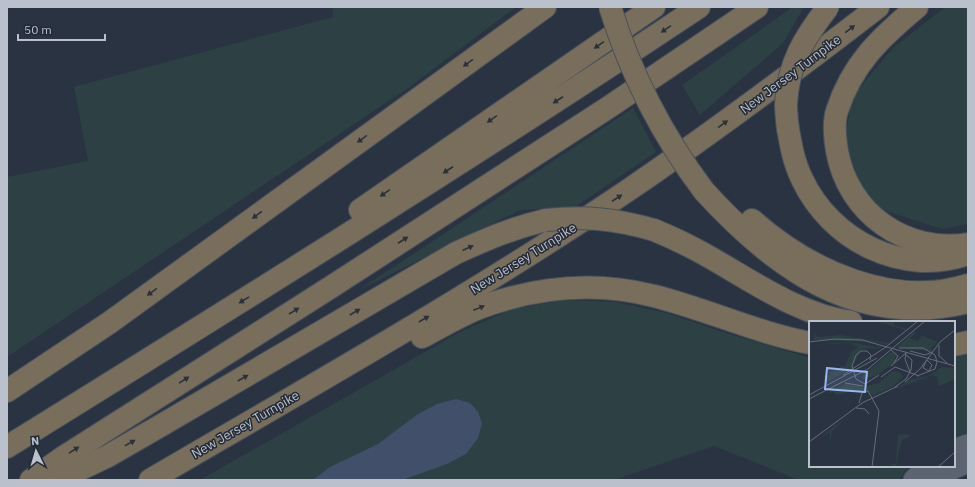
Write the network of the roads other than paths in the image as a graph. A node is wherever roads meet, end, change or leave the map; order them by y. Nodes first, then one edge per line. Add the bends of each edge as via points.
1 (525, 7) edge
2 (545, 7) edge
3 (610, 7) edge
4 (625, 7) edge
5 (654, 7) edge
6 (699, 7) edge
7 (757, 7) edge
8 (828, 7) edge
9 (878, 7) edge
10 (917, 7) edge
11 (495, 43) junction
12 (710, 187) junction
13 (968, 244) edge
14 (968, 254) edge
15 (270, 284) junction
16 (968, 285) edge
17 (968, 302) edge
18 (968, 316) edge
19 (847, 321) edge
20 (941, 321) edge
21 (968, 342) edge
22 (809, 343) edge
23 (955, 345) edge
24 (366, 354) junction
25 (7, 391) edge
26 (968, 446) edge
27 (7, 447) edge
28 (955, 450) edge
29 (968, 462) edge
30 (927, 467) edge
31 (31, 480) edge
32 (58, 480) edge
33 (150, 480) edge
34 (914, 480) edge
35 (937, 480) edge

1 - 11 highway
2 - 11 highway
3 - 12 highway, bridge via 630,65 662,130 679,156
4 - 12 highway via 643,60
5 -> 15 highway via 315,240
6 -> 15 highway
31 -> 7 highway via 589,120
8 - 14 highway, bridge via 797,53 789,81 788,129 793,156 802,180 832,220 852,238 875,251 900,259 931,262
24 -> 9 highway, New Jersey Turnpike via 624,193 795,71
10 - 13 highway via 862,60 847,84 836,113 835,140 839,165 849,189 865,209 886,227 908,238 929,244
11 -> 25 highway via 116,318
12 - 16 highway via 764,231 795,252 824,269 858,283 893,290 922,292 957,289
12 - 17 highway via 730,220 758,245 788,268 826,288 855,300 889,308 924,309
15 -> 27 highway
18 - 20 highway
32 -> 19 highway, bridge via 108,456 456,253 489,237 546,220 600,219 654,230 680,241 789,303 817,314
21 - 23 highway
24 -> 22 highway via 389,352 400,348 477,309 507,298 537,291 595,287 654,296 772,334
24 - 33 highway, New Jersey Turnpike
26 - 28 main road
29 - 35 main road
30 - 34 main road

